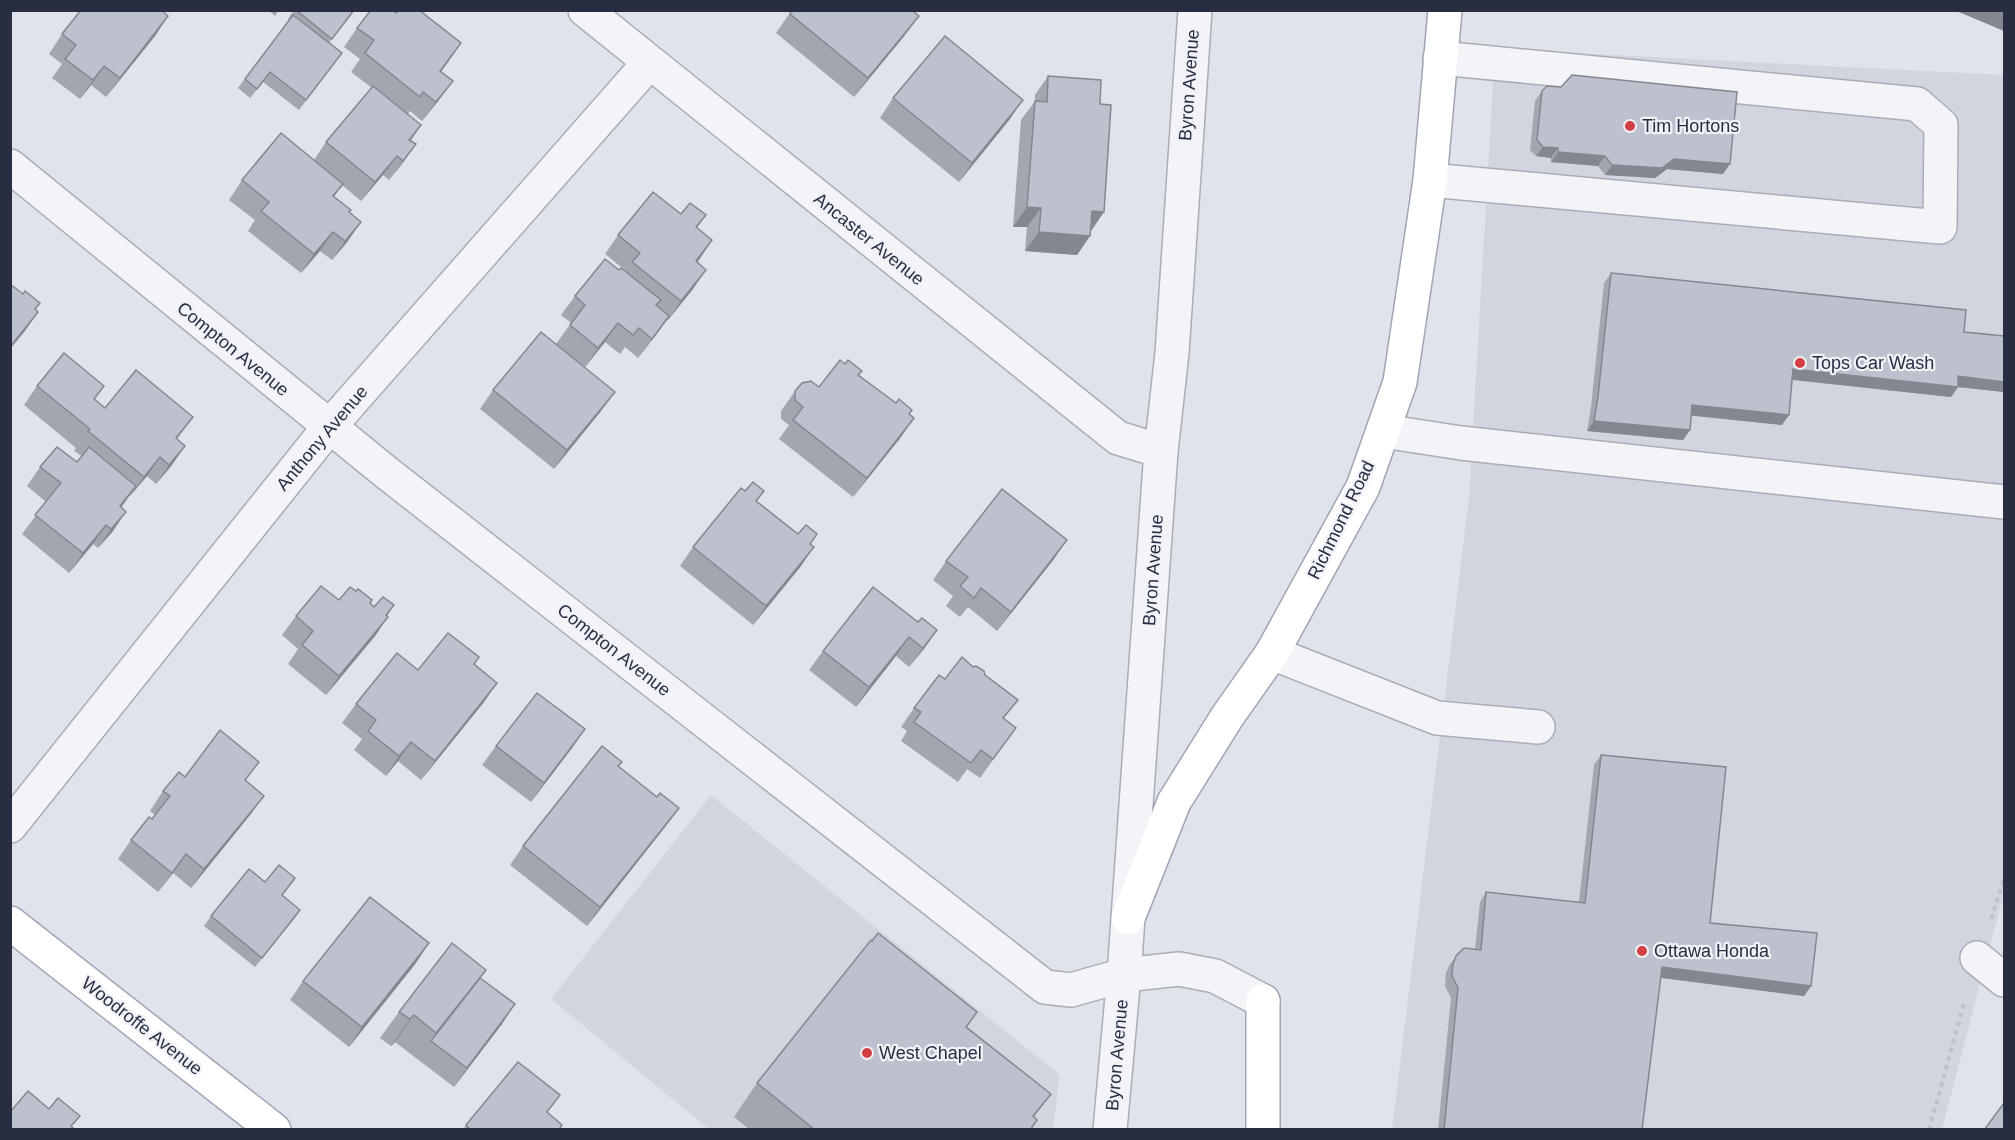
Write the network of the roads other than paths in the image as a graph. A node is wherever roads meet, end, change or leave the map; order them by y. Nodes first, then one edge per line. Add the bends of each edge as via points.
1 (585, 10) edge
2 (1195, 10) edge
3 (1445, 10) edge
4 (1440, 58) junction
5 (649, 63) junction
6 (10, 166) edge
7 (1430, 180) junction
8 (329, 427) junction
9 (1383, 431) junction
10 (1161, 451) junction
11 (2004, 502) edge
12 (1272, 653) junction
13 (1538, 728) dead end
14 (10, 826) edge
15 (1128, 918) junction
16 (10, 923) edge
17 (1977, 958) dead end
18 (1124, 975) junction
19 (2004, 980) edge
20 (1263, 1001) joint
21 (274, 1130) edge
22 (1110, 1130) edge
23 (1263, 1130) edge

1 - 5 street, Ancaster Avenue
2 - 10 street, Byron Avenue via 1172,353
3 - 4 main road, Richmond Road
4 - 7 main road, Richmond Road
4 - 7 street via 1917,104 1941,125 1940,227
5 - 8 street, Anthony Avenue
5 - 10 street, Ancaster Avenue via 1118,438
6 - 8 street, Compton Avenue
7 - 9 main road, Richmond Road via 1400,382
8 - 14 street, Anthony Avenue
8 - 18 street, Compton Avenue via 1045,987 1071,990
9 - 11 street
9 - 12 main road, Richmond Road via 1362,487
10 - 15 street, Byron Avenue
12 - 13 street via 1437,718
12 - 15 main road, Richmond Road via 1174,802
15 - 18 street, Byron Avenue
16 - 21 main road, Woodroffe Avenue
17 - 19 street
18 - 20 street, Compton Avenue via 1179,969 1215,976
18 - 22 street, Byron Avenue
20 - 23 main road

